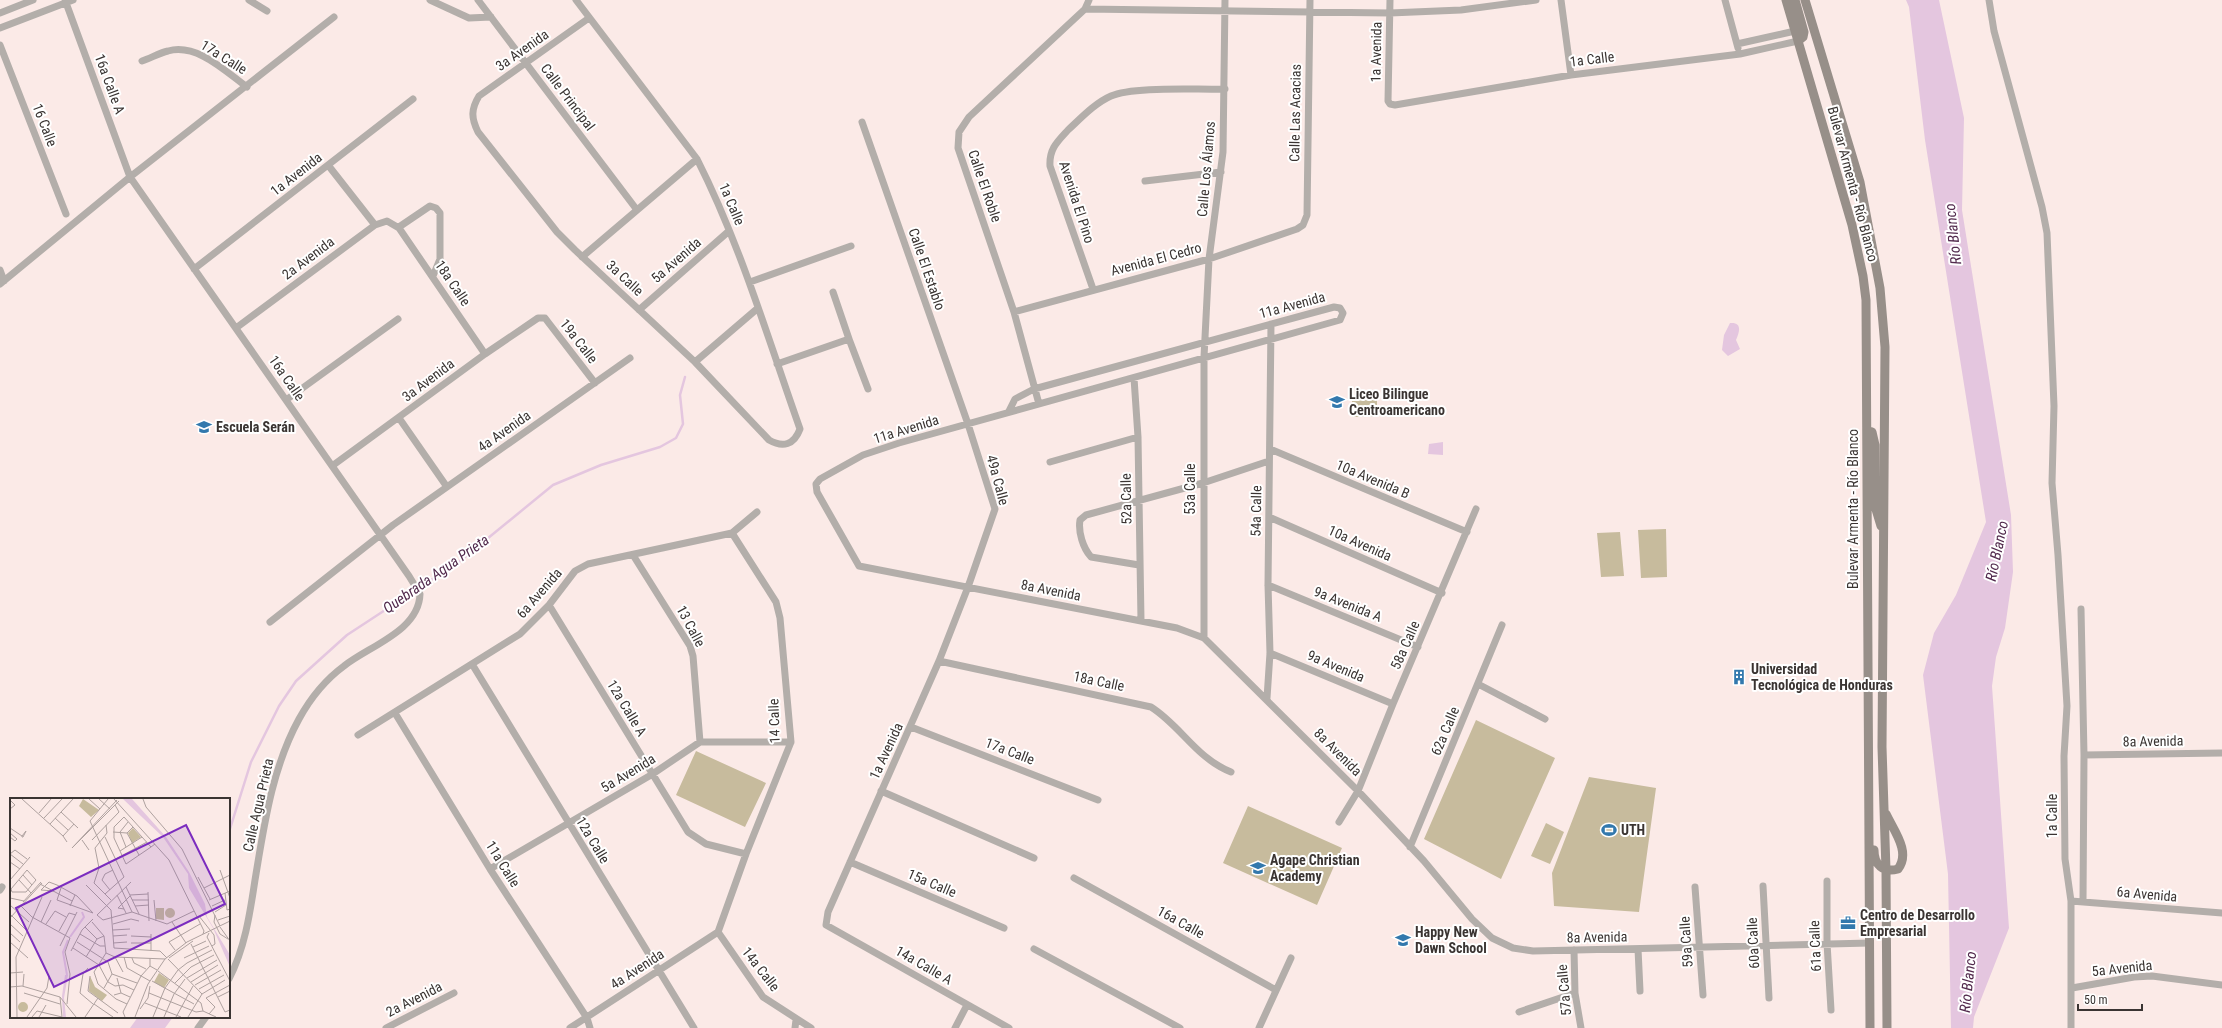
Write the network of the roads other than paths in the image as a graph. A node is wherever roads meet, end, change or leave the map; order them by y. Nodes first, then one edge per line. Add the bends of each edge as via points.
1 (33, 0) edge
2 (249, 0) edge
3 (430, 0) edge
4 (478, 0) edge
5 (576, 0) edge
6 (1089, 0) edge
7 (1225, 0) edge
8 (1310, 0) edge
9 (1390, 0) edge
10 (1536, 0) edge
11 (1561, 0) edge
12 (1725, 0) edge
13 (1786, 0) edge
14 (1795, 0) edge
15 (1805, 0) edge
16 (1989, 0) edge
17 (68, 1) edge
18 (1085, 9) junction
19 (1225, 10) junction
20 (267, 11) dead end
21 (1310, 11) junction
22 (0, 13) edge
23 (1390, 13) junction
24 (334, 17) dead end
25 (490, 17) junction
26 (589, 18) junction
27 (0, 28) edge
28 (1795, 31) junction
29 (1798, 41) junction
30 (1737, 44) junction
31 (0, 45) edge
32 (1740, 54) junction
33 (142, 61) dead end
34 (526, 64) junction
35 (1570, 75) junction
36 (247, 87) junction
37 (1225, 90) junction
38 (413, 99) dead end
39 (1390, 104) joint
40 (473, 105) joint
41 (862, 122) dead end
42 (697, 160) junction
43 (328, 165) junction
44 (1221, 172) junction
45 (130, 177) junction
46 (1145, 181) dead end
47 (638, 210) junction
48 (66, 214) dead end
49 (375, 225) junction
50 (1303, 225) joint
51 (398, 227) junction
52 (729, 231) junction
53 (851, 246) dead end
54 (582, 257) junction
55 (1209, 259) junction
56 (194, 269) junction
57 (0, 270) edge
58 (433, 276) junction
59 (750, 282) junction
60 (2, 283) edge
61 (1093, 289) junction
62 (833, 292) dead end
63 (758, 308) junction
64 (639, 310) junction
65 (1014, 312) junction
66 (541, 317) joint
67 (398, 319) dead end
68 (1271, 324) junction
69 (236, 328) junction
70 (849, 338) junction
71 (1270, 340) junction
72 (1205, 341) junction
73 (485, 354) junction
74 (1204, 357) junction
75 (630, 358) dead end
76 (695, 362) junction
77 (777, 364) junction
78 (1134, 378) junction
79 (595, 383) junction
80 (868, 388) dead end
81 (1034, 388) junction
82 (286, 400) junction
83 (1039, 404) junction
84 (1009, 412) junction
85 (399, 418) junction
86 (968, 424) junction
87 (1867, 431) junction
88 (1138, 437) junction
89 (788, 444) joint
90 (1270, 449) junction
91 (1270, 461) junction
92 (1050, 462) dead end
93 (332, 466) junction
94 (1203, 483) junction
95 (816, 484) joint
96 (447, 487) junction
97 (1139, 500) junction
98 (1476, 509) dead end
99 (757, 512) dead end
100 (1269, 516) junction
101 (1467, 532) junction
102 (732, 533) junction
103 (380, 535) junction
104 (1884, 535) junction
105 (633, 555) junction
106 (1140, 565) junction
107 (1268, 584) junction
108 (968, 587) junction
109 (1442, 593) junction
110 (420, 594) joint
111 (550, 605) junction
112 (2081, 609) dead end
113 (1140, 620) junction
114 (270, 622) dead end
115 (1502, 625) dead end
116 (1204, 638) junction
117 (1418, 647) junction
118 (1270, 653) junction
119 (939, 661) junction
120 (472, 664) junction
121 (1478, 684) junction
122 (1267, 698) junction
123 (1393, 704) junction
124 (395, 713) junction
125 (1545, 719) dead end
126 (912, 727) junction
127 (358, 735) dead end
128 (700, 742) junction
129 (791, 742) junction
130 (2222, 753) edge
131 (2084, 755) junction
132 (1870, 756) junction
133 (1231, 772) dead end
134 (651, 775) junction
135 (881, 791) junction
136 (1358, 792) junction
137 (1098, 800) dead end
138 (1884, 811) junction
139 (1339, 822) dead end
140 (568, 824) junction
141 (1410, 847) junction
142 (746, 854) junction
143 (1034, 858) dead end
144 (850, 862) junction
145 (490, 869) junction
146 (1886, 870) junction
147 (1074, 878) dead end
148 (1827, 881) dead end
149 (1763, 886) dead end
150 (1695, 888) dead end
151 (2071, 901) junction
152 (2083, 902) junction
153 (2222, 913) edge
154 (826, 925) joint
155 (1004, 928) dead end
156 (718, 932) junction
157 (1827, 943) junction
158 (1870, 943) junction
159 (1766, 945) junction
160 (1699, 947) junction
161 (1034, 949) dead end
162 (1638, 949) junction
163 (1574, 950) junction
164 (1290, 958) dead end
165 (658, 971) junction
166 (230, 977) edge
167 (2222, 985) edge
168 (2072, 988) junction
169 (1276, 990) junction
170 (1640, 991) dead end
171 (1575, 992) junction
172 (454, 993) dead end
173 (1703, 995) dead end
174 (1769, 998) dead end
175 (967, 1005) junction
176 (1831, 1010) dead end
177 (1519, 1012) dead end
178 (205, 1018) edge
179 (587, 1018) junction
180 (796, 1020) junction
181 (198, 1028) edge
182 (386, 1028) edge
183 (570, 1028) edge
184 (590, 1028) edge
185 (694, 1028) edge
186 (795, 1028) edge
187 (811, 1028) edge
188 (955, 1028) edge
189 (1009, 1028) edge
190 (1180, 1028) edge
191 (1259, 1028) edge
192 (1581, 1028) edge
193 (1870, 1028) edge
194 (1887, 1028) edge
195 (2071, 1028) edge

1 - 22 street
2 - 20 street
3 - 25 street via 469,18
4 - 25 street, Calle Principal
5 - 26 street, 1a Calle
6 - 18 street, Calle El Roble
7 - 19 street, Calle Los Álamos
8 - 21 street, Calle Las Acacias
9 - 23 street, 1a Avenida
10 - 23 street via 1462,10
11 - 35 street
12 - 30 street
13 - 28 main road, Bulevar Armenta - Río Blanco
14 - 29 main road via 1804,32
15 - 104 main road, Bulevar Armenta - Río Blanco via 1860,182 1880,288 1885,347
16 - 151 street, 1a Calle via 1994,30 2047,233 2054,406 2052,483 2066,706 2065,859
17 - 27 street
17 - 45 street, 16a Calle A
18 - 19 street
18 - 65 street, Calle El Roble via 969,117 959,132 958,148
19 - 21 street
19 - 37 street, Calle Los Álamos
21 - 23 street
21 - 50 street, Calle Las Acacias via 1306,215
23 - 39 street, 1a Avenida
24 - 36 street
25 - 34 street, Calle Principal
26 - 34 street, 3a Avenida
26 - 42 street, 1a Calle
28 - 29 main road, Bulevar Armenta - Río Blanco
28 - 30 street
29 - 32 street, 1a Calle
29 - 87 main road, Bulevar Armenta - Río Blanco via 1852,225 1863,276 1866,300
30 - 32 street
31 - 48 street, 16 Calle
32 - 35 street, 1a Calle
33 - 36 street, 17a Calle via 168,51 180,49 194,52
34 - 40 street, 3a Avenida via 479,96
34 - 47 street, Calle Principal
35 - 39 street, 1a Calle
36 - 45 street
37 - 44 street, Calle Los Álamos
37 - 61 street, Avenida El Pino via 1128,91 1111,96 1086,113 1052,147 1049,156 1050,166
38 - 43 street, 1a Avenida
40 - 54 street, 3a Calle via 474,123 478,132 558,232
41 - 86 street, Calle El Establo
42 - 47 street
42 - 52 street, 1a Calle
43 - 49 street
43 - 56 street, 1a Avenida
44 - 46 street
44 - 55 street, Calle Los Álamos
45 - 56 street, 16a Calle
45 - 60 street
47 - 54 street
49 - 51 street via 387,221
49 - 69 street, 2a Avenida
50 - 55 street, Avenida El Cedro
51 - 58 street, 18a Calle
51 - 58 street via 430,206 440,213 440,259
52 - 59 street, 1a Calle
52 - 64 street, 5a Avenida
53 - 59 street
54 - 64 street, 3a Calle
55 - 61 street, Avenida El Cedro
55 - 72 street, Calle Los Álamos
56 - 69 street, 16a Calle
57 - 60 street
58 - 73 street, 18a Calle
59 - 63 street, 1a Calle
61 - 65 street, Avenida El Cedro
62 - 70 street
63 - 76 street
63 - 77 street, 1a Calle
64 - 76 street, 3a Calle
65 - 81 street, Calle El Roble
66 - 73 street, 3a Avenida
66 - 79 street, 19a Calle via 548,322
67 - 82 street
68 - 71 street, 54a Calle
68 - 71 street, 11a Avenida via 1334,307 1340,308 1343,313 1340,320
68 - 72 street, 11a Avenida
69 - 82 street, 16a Calle
70 - 77 street
70 - 80 street
71 - 74 street, 11a Avenida
71 - 90 street, 54a Calle
72 - 74 street, 53a Calle
72 - 81 street, 11a Avenida
73 - 85 street, 3a Avenida
74 - 78 street, 11a Avenida
74 - 94 street, 53a Calle
75 - 79 street, 4a Avenida
76 - 89 street, 3a Calle via 769,440 777,445
77 - 89 street, 1a Calle via 800,430 797,438
78 - 83 street, 11a Avenida
78 - 88 street, 52a Calle
79 - 96 street, 4a Avenida
81 - 83 street, Calle El Roble
81 - 84 street, 11a Avenida via 1015,399
82 - 93 street, 16a Calle
83 - 84 street, 11a Avenida
84 - 86 street, 11a Avenida
85 - 93 street, 3a Avenida
85 - 96 street
86 - 95 street, 11a Avenida via 863,455 820,479
86 - 108 street, 49a Calle via 995,509
87 - 104 main road via 1872,432 1874,436 1875,506
87 - 132 main road, Bulevar Armenta - Río Blanco
88 - 92 street
88 - 97 street, 52a Calle
90 - 91 street, 54a Calle
90 - 101 street, 10a Avenida B
91 - 94 street
91 - 100 street, 54a Calle
93 - 103 street, 16a Calle
94 - 97 street
94 - 116 street, 53a Calle
95 - 108 street, 8a Avenida via 817,492 829,516 859,566
96 - 103 street, 4a Avenida
97 - 106 street, 52a Calle
97 - 106 street via 1086,515 1080,520 1079,528 1086,552 1091,557
98 - 101 street, 58a Calle
99 - 102 street, 6a Avenida
100 - 107 street, 54a Calle
100 - 109 street, 10a Avenida
101 - 109 street, 58a Calle
102 - 105 street, 6a Avenida
102 - 129 street, 14 Calle via 776,602
103 - 110 street, 16a Calle
103 - 114 street, 4a Avenida
104 - 138 main road, Bulevar Armenta - Río Blanco
105 - 111 street, 6a Avenida via 588,564 575,571
105 - 128 street, 13 Calle via 690,646
106 - 113 street, 52a Calle
107 - 117 street, 9a Avenida A
107 - 118 street, 54a Calle
108 - 113 street, 8a Avenida
108 - 119 street, 1a Avenida
109 - 117 street, 58a Calle
110 - 166 street, Calle Agua Prieta via 417,610 406,624 344,665 327,680 300,718 289,739 269,804 240,954
111 - 120 street, 6a Avenida via 520,634
111 - 134 street, 12a Calle A
112 - 131 street
113 - 116 street, 8a Avenida via 1177,628
115 - 121 street, 62a Calle
116 - 122 street, 8a Avenida
117 - 123 street, 58a Calle
118 - 122 street, 54a Calle
118 - 123 street, 9a Avenida
119 - 126 street, 1a Avenida
119 - 133 street, 18a Calle via 1151,707 1162,714 1198,752
120 - 124 street, 6a Avenida
120 - 140 street, 12a Calle
121 - 125 street
121 - 141 street, 62a Calle
122 - 136 street, 8a Avenida
123 - 136 street, 58a Calle
124 - 127 street, 6a Avenida
124 - 145 street, 11a Calle
126 - 135 street, 1a Avenida
126 - 137 street, 17a Calle
128 - 129 street
128 - 134 street, 5a Avenida
129 - 142 street, 14 Calle
130 - 131 street, 8a Avenida
131 - 152 street
132 - 146 main road via 1875,770 1875,862
132 - 158 main road, Bulevar Armenta - Río Blanco
134 - 140 street, 5a Avenida
134 - 142 street, 12a Calle A via 688,832 706,844
135 - 143 street
135 - 144 street, 1a Avenida
136 - 139 street, 58a Calle
136 - 141 street, 8a Avenida
138 - 146 main road, Bulevar Armenta - Río Blanco
138 - 146 main road via 1904,856 1898,869
140 - 145 street, 5a Avenida
140 - 165 street, 12a Calle
141 - 163 street, 8a Avenida via 1472,920 1492,938 1513,948 1533,951
142 - 156 street, 14 Calle
144 - 154 street, 1a Avenida via 828,912
144 - 155 street, 15a Calle
145 - 179 street, 11a Calle
146 - 194 main road, Bulevar Armenta - Río Blanco
147 - 169 street, 16a Calle
148 - 157 street, 61a Calle
149 - 159 street, 60a Calle
150 - 160 street, 59a Calle
151 - 152 street, 6a Avenida
151 - 168 street, 1a Calle
152 - 153 street, 6a Avenida
154 - 175 street, 14a Calle A
156 - 165 street, 4a Avenida
156 - 180 street, 14a Calle via 763,997
157 - 158 street, 8a Avenida
157 - 159 street, 8a Avenida
157 - 176 street, 61a Calle
158 - 193 main road, Bulevar Armenta - Río Blanco
159 - 160 street, 8a Avenida
159 - 174 street, 60a Calle
160 - 162 street, 8a Avenida
160 - 173 street, 59a Calle
161 - 190 street
162 - 163 street, 8a Avenida
162 - 170 street
163 - 171 street, 57a Calle
164 - 169 street
165 - 179 street, 4a Avenida
165 - 185 street, 12a Calle
167 - 168 street, 5a Avenida via 2152,976
168 - 195 street, 1a Calle
169 - 191 street
171 - 177 street
171 - 192 street, 57a Calle
172 - 182 street, 2a Avenida
175 - 188 street
175 - 189 street, 14a Calle A
178 - 181 street
179 - 183 street, 4a Avenida
179 - 184 street, 11a Calle
180 - 186 street
180 - 187 street, 14a Calle

